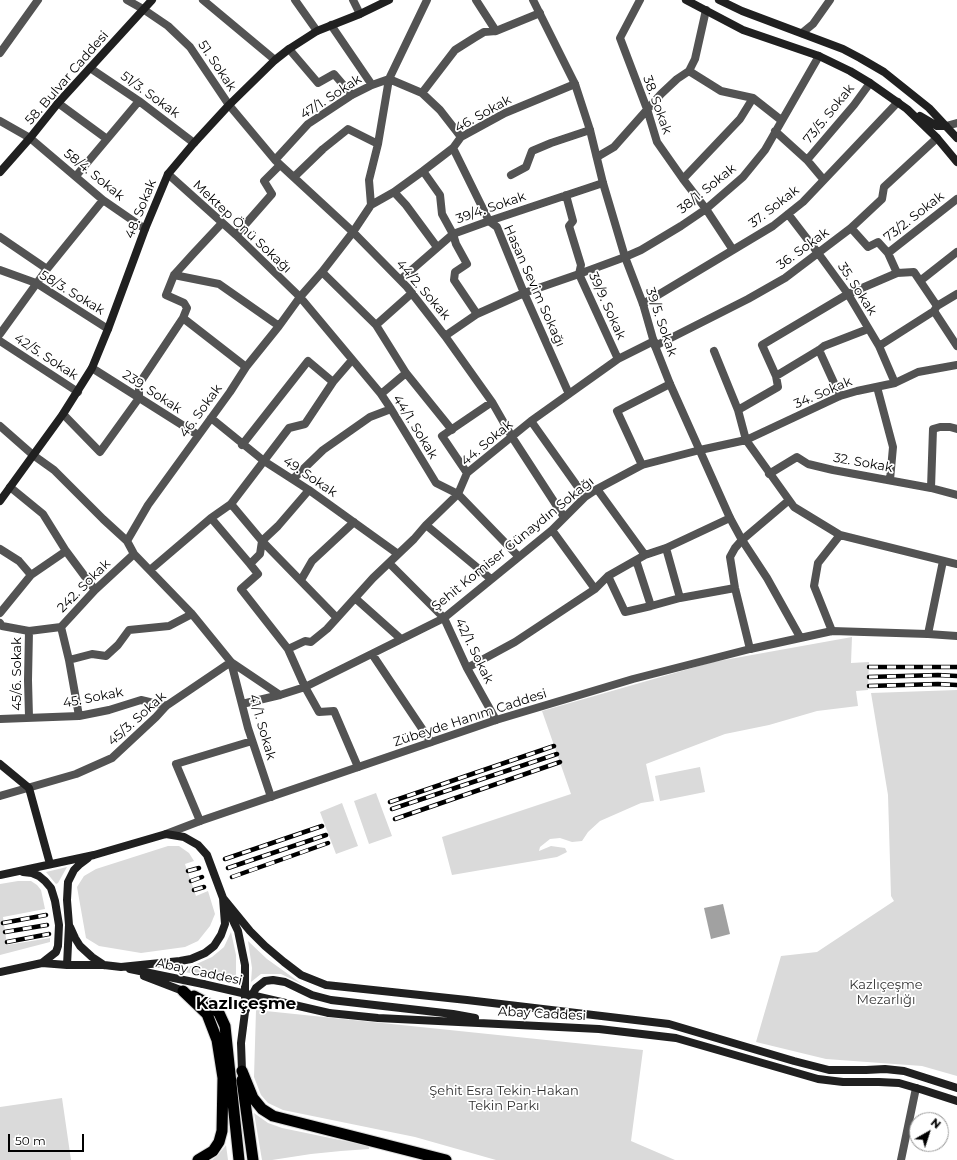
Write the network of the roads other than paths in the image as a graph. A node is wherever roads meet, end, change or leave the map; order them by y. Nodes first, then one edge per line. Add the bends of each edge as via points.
1 (127, 0) edge
2 (152, 0) edge
3 (203, 0) edge
4 (295, 0) edge
5 (353, 0) edge
6 (389, 0) edge
7 (427, 0) edge
8 (476, 0) edge
9 (533, 0) edge
10 (640, 0) edge
11 (686, 0) edge
12 (719, 0) edge
13 (830, 0) edge
14 (35, 1) edge
15 (143, 9) junction
16 (706, 10) junction
17 (540, 13) junction
18 (360, 14) junction
19 (331, 25) junction
20 (317, 31) junction
21 (496, 31) junction
22 (802, 33) junction
23 (289, 49) junction
24 (0, 52) edge
25 (819, 56) junction
26 (276, 60) junction
27 (90, 68) junction
28 (688, 71) junction
29 (389, 79) junction
30 (870, 83) junction
31 (575, 84) junction
32 (372, 85) junction
33 (422, 93) junction
34 (352, 95) junction
35 (753, 98) junction
36 (139, 101) junction
37 (898, 102) junction
38 (58, 103) junction
39 (229, 105) junction
40 (647, 109) junction
41 (907, 109) junction
42 (781, 120) junction
43 (0, 121) edge
44 (957, 123) edge
45 (946, 126) junction
46 (590, 130) junction
47 (775, 131) junction
48 (461, 137) junction
49 (30, 138) junction
50 (937, 138) junction
51 (957, 138) edge
52 (107, 139) junction
53 (194, 143) junction
54 (378, 144) junction
55 (452, 148) junction
56 (597, 156) junction
57 (807, 160) junction
58 (278, 162) junction
59 (957, 162) edge
60 (423, 171) junction
61 (0, 172) edge
62 (168, 174) junction
63 (511, 175) dead end
64 (76, 176) junction
65 (294, 177) junction
66 (683, 179) junction
67 (823, 179) junction
68 (603, 183) junction
69 (394, 192) junction
70 (566, 195) junction
71 (957, 199) edge
72 (103, 200) junction
73 (371, 205) junction
74 (706, 209) junction
75 (788, 214) junction
76 (490, 221) junction
77 (222, 223) junction
78 (851, 228) junction
79 (145, 229) junction
80 (353, 232) junction
81 (453, 234) junction
82 (236, 235) junction
83 (0, 237) edge
84 (437, 248) junction
85 (733, 250) junction
86 (888, 252) junction
87 (957, 252) edge
88 (818, 253) junction
89 (625, 257) junction
90 (47, 269) junction
91 (0, 270) edge
92 (322, 272) junction
93 (897, 273) junction
94 (579, 274) junction
95 (174, 275) junction
96 (400, 280) junction
97 (920, 281) junction
98 (36, 283) junction
99 (412, 293) junction
100 (524, 293) junction
101 (848, 294) junction
102 (957, 294) edge
103 (300, 297) junction
104 (643, 304) junction
105 (936, 309) junction
106 (477, 314) junction
107 (184, 318) junction
108 (376, 325) junction
109 (279, 326) junction
110 (108, 329) junction
111 (868, 329) junction
112 (0, 334) edge
113 (445, 336) junction
114 (0, 342) edge
115 (655, 343) junction
116 (879, 346) junction
117 (957, 346) edge
118 (819, 350) junction
119 (714, 352) dead end
120 (618, 359) junction
121 (352, 360) junction
122 (957, 365) edge
123 (246, 367) junction
124 (92, 368) junction
125 (406, 373) junction
126 (776, 376) junction
127 (333, 382) junction
128 (895, 383) junction
129 (670, 384) junction
130 (877, 387) junction
131 (78, 392) junction
132 (381, 394) junction
133 (569, 394) junction
134 (840, 396) junction
135 (139, 398) junction
136 (492, 402) junction
137 (391, 409) junction
138 (738, 410) junction
139 (63, 414) junction
140 (210, 418) junction
141 (531, 421) junction
142 (0, 426) edge
143 (957, 429) edge
144 (452, 430) junction
145 (198, 435) junction
146 (512, 438) junction
147 (746, 440) junction
148 (242, 444) junction
149 (700, 450) junction
150 (33, 455) junction
151 (264, 461) junction
152 (642, 465) junction
153 (467, 473) junction
154 (769, 474) junction
155 (293, 479) junction
156 (890, 480) junction
157 (10, 487) junction
158 (597, 488) junction
159 (930, 488) junction
160 (309, 490) junction
161 (458, 494) junction
162 (957, 495) edge
163 (585, 497) junction
164 (0, 501) edge
165 (788, 501) junction
166 (231, 504) junction
167 (564, 517) junction
168 (211, 518) junction
169 (730, 518) junction
170 (354, 522) junction
171 (426, 526) junction
172 (552, 530) junction
173 (840, 535) junction
174 (742, 540) junction
175 (127, 541) junction
176 (262, 541) junction
177 (666, 548) junction
178 (0, 549) edge
179 (66, 550) junction
180 (134, 554) junction
181 (398, 554) junction
182 (645, 555) junction
183 (519, 557) junction
184 (636, 560) junction
185 (943, 561) junction
186 (389, 563) junction
187 (250, 564) junction
188 (957, 564) edge
189 (150, 570) junction
190 (31, 575) junction
191 (608, 576) junction
192 (491, 579) junction
193 (301, 580) junction
194 (735, 588) junction
195 (595, 589) junction
196 (95, 590) junction
197 (355, 598) junction
198 (680, 598) junction
199 (651, 606) junction
200 (0, 613) edge
201 (192, 614) junction
202 (337, 618) junction
203 (444, 618) junction
204 (1, 626) edge
205 (61, 627) junction
206 (29, 631) junction
207 (832, 631) junction
208 (928, 634) junction
209 (957, 636) edge
210 (800, 637) junction
211 (401, 639) junction
212 (288, 649) junction
213 (750, 649) junction
214 (372, 654) junction
215 (69, 660) junction
216 (231, 662) junction
217 (467, 668) junction
218 (305, 687) junction
219 (280, 695) junction
220 (242, 704) junction
221 (166, 706) junction
222 (79, 716) junction
223 (29, 717) junction
224 (0, 719) edge
225 (496, 720) junction
226 (252, 741) junction
227 (431, 742) junction
228 (0, 764) edge
229 (358, 767) junction
230 (30, 788) junction
231 (0, 796) edge
232 (271, 797) junction
233 (200, 821) junction
234 (166, 834) junction
235 (94, 855) junction
236 (50, 864) junction
237 (17, 871) junction
238 (0, 875) edge
239 (223, 898) junction
240 (69, 925) junction
241 (42, 963) junction
242 (67, 965) junction
243 (104, 965) junction
244 (121, 967) junction
245 (0, 972) edge
246 (183, 991) junction
247 (244, 1012) junction
248 (504, 1024) junction
249 (242, 1071) junction
250 (916, 1088) junction
251 (957, 1088) edge
252 (957, 1101) edge
253 (198, 1160) edge
254 (239, 1160) edge
255 (253, 1160) edge
256 (446, 1160) edge
257 (901, 1160) edge

1 - 15 street, 51. Sokak
2 - 15 main road, 58. Bulvar Caddesi
3 - 26 street
4 - 20 street
5 - 18 street
6 - 18 main road, 48. Sokak
7 - 29 street
8 - 21 street
9 - 17 street, 39/5. Sokak
10 - 40 street, 38. Sokak via 620,38
11 - 16 main road
12 - 22 main road
13 - 22 street via 813,24
14 - 24 street
15 - 27 main road, 58. Bulvar Caddesi
15 - 39 street, 51. Sokak via 168,26 190,47
16 - 25 main road via 744,30
16 - 28 street via 696,59
17 - 21 street
17 - 31 street, 39/5. Sokak
18 - 19 main road, 48. Sokak
19 - 20 main road, 48. Sokak
19 - 32 street
20 - 23 main road, 48. Sokak
21 - 33 street via 484,32 455,50
22 - 45 main road via 843,49 884,72 929,108
23 - 26 main road, 48. Sokak
23 - 34 street via 318,83 334,74
25 - 30 main road
25 - 42 street, 38/1. Sokak
26 - 39 main road, 48. Sokak
27 - 36 street, 51/3. Sokak
27 - 38 main road, 58. Bulvar Caddesi
28 - 35 street via 721,90
28 - 40 street
29 - 32 street, 47/1. Sokak
29 - 33 street
29 - 54 street
30 - 37 main road
30 - 57 street, 73/5. Sokak
31 - 46 street, 39/5. Sokak
31 - 48 street, 46. Sokak via 505,113
32 - 34 street, 47/1. Sokak
33 - 48 street via 440,110
34 - 58 street, 47/1. Sokak via 308,124
35 - 42 street
35 - 66 street via 740,119
36 - 52 street
36 - 53 street, 51/3. Sokak
37 - 41 main road
37 - 67 street, 37. Sokak
38 - 49 main road, 58. Bulvar Caddesi
38 - 52 street
39 - 53 main road, 48. Sokak
39 - 58 street, 44/2. Sokak
40 - 56 street via 614,147
40 - 66 street, 38. Sokak via 657,142
41 - 45 main road via 937,126
41 - 50 main road
42 - 47 street, 38/1. Sokak
43 - 49 street, 58/4. Sokak
44 - 45 street
45 - 51 main road
46 - 56 street, 39/5. Sokak
46 - 63 street via 532,151 526,167
47 - 57 street
47 - 74 street, 38/1. Sokak via 765,150 743,178
48 - 55 street, 46. Sokak
49 - 61 main road, 58. Bulvar Caddesi
49 - 64 street, 58/4. Sokak
50 - 59 main road
50 - 78 street, 36. Sokak via 884,188 882,199
52 - 64 street
53 - 62 main road, 48. Sokak
54 - 65 street via 348,129
54 - 73 street via 369,180
55 - 60 street, 46. Sokak
55 - 76 street, Hasan Sevim Sokağı
56 - 68 street, 39/5. Sokak
57 - 67 street
58 - 65 street, 44/2. Sokak
58 - 82 street, 47/1. Sokak via 264,181 272,194
60 - 69 street, 46. Sokak
60 - 81 street via 440,196 442,214
62 - 77 street, Mektep Önü Sokağı
62 - 79 main road, 48. Sokak
64 - 72 street, 58/4. Sokak
65 - 80 street, 44/2. Sokak
66 - 74 street, 38. Sokak
67 - 75 street, 37. Sokak via 803,202
68 - 70 street, 39/4. Sokak
68 - 89 street, 39/5. Sokak
69 - 73 street, 46. Sokak
69 - 84 street
70 - 76 street, 39/4. Sokak
70 - 94 street, 39/9. Sokak via 573,221 569,226 581,265
71 - 86 street, 73/2. Sokak
72 - 79 street, 58/4. Sokak
72 - 90 street
73 - 80 street, 46. Sokak
74 - 85 street, 38. Sokak
74 - 89 street, 38/1. Sokak via 641,250
75 - 85 street, 37. Sokak
75 - 88 street, 35. Sokak
76 - 81 street, 39/4. Sokak
76 - 100 street, Hasan Sevim Sokağı via 497,227
77 - 82 street, Mektep Önü Sokağı
77 - 95 street
78 - 86 street, 73/2. Sokak via 868,247 878,242
78 - 88 street, 36. Sokak
79 - 110 main road, 48. Sokak
80 - 92 street, 46. Sokak
80 - 96 street, 44/2. Sokak
81 - 84 street, 39/4. Sokak
81 - 106 street via 467,264 455,272 454,280
82 - 103 street, Mektep Önü Sokağı
83 - 90 street
84 - 96 street, 39/4. Sokak
85 - 104 street, 37. Sokak
86 - 93 street
87 - 97 street
88 - 101 street, 35. Sokak
88 - 115 street, 36. Sokak via 785,278 748,299
89 - 94 street, 38/1. Sokak
89 - 104 street, 39/5. Sokak
90 - 98 street
91 - 98 street, 58/3. Sokak
92 - 103 street, 46. Sokak
92 - 108 street
93 - 97 street via 914,272
93 - 101 street
94 - 100 street, 38/1. Sokak
94 - 120 street, 39/9. Sokak
95 - 107 street via 166,295 184,303 187,308
95 - 109 street via 219,284
96 - 99 street, 44/2. Sokak
97 - 105 street
98 - 110 street, 58/3. Sokak
98 - 112 street
99 - 108 street
99 - 113 street, 44/2. Sokak
100 - 106 street, 38/1. Sokak
100 - 133 street, Hasan Sevim Sokağı
101 - 111 street, 35. Sokak
101 - 126 street via 762,345
102 - 105 street
103 - 109 street, 46. Sokak
103 - 121 street, 44/1. Sokak
104 - 115 street, 39/5. Sokak
105 - 116 street
105 - 117 street
106 - 113 street, 38/1. Sokak
107 - 123 street
107 - 135 street via 139,384
108 - 125 street
109 - 123 street, 46. Sokak
110 - 124 main road, 48. Sokak
111 - 116 street, 35. Sokak
111 - 118 street
113 - 136 street, 44/2. Sokak
114 - 131 street, 42/5. Sokak
115 - 120 street, 44. Sokak
115 - 129 street, 39/5. Sokak
116 - 128 street, 35. Sokak
118 - 126 street
118 - 134 street
119 - 138 street
120 - 133 street, 44. Sokak
121 - 127 street
121 - 132 street, 44/1. Sokak
122 - 128 street, 34. Sokak via 918,372
123 - 140 street, 46. Sokak
124 - 131 main road, 48. Sokak
124 - 135 street, 239. Sokak
125 - 132 street
125 - 144 street
126 - 138 street via 778,387
127 - 148 street via 308,361
127 - 151 street via 305,424 289,428
128 - 130 street, 34. Sokak
129 - 149 street, 39/5. Sokak
129 - 152 street via 617,411
130 - 134 street, 34. Sokak
130 - 156 street via 893,447
131 - 139 main road, 48. Sokak
132 - 137 street, 44/1. Sokak
133 - 141 street, 44. Sokak
134 - 147 street, 34. Sokak
135 - 139 street via 100,452
135 - 145 street, 239. Sokak
136 - 144 street
136 - 146 street, 44/2. Sokak
137 - 155 street via 370,417 323,450
137 - 161 street, 44/1. Sokak via 436,483
138 - 147 street
139 - 150 main road, 48. Sokak
140 - 145 street, 46. Sokak
140 - 148 street, 49. Sokak
141 - 146 street, 44. Sokak
141 - 163 street
142 - 150 street
143 - 159 street via 933,429
144 - 153 street via 442,436
145 - 175 street, 46. Sokak via 148,506
146 - 153 street, 44. Sokak
146 - 167 street, 44/2. Sokak
147 - 149 street, 34. Sokak
147 - 154 street
148 - 151 street, 49. Sokak
149 - 152 street, Şehit Komiser Günaydın Sokağı
149 - 169 street, 39/5. Sokak
150 - 157 main road, 48. Sokak
150 - 175 street via 54,470
151 - 155 street, 49. Sokak
151 - 166 street
152 - 158 street, Şehit Komiser Günaydın Sokağı
153 - 161 street, 44. Sokak
154 - 156 street, 32. Sokak via 797,457 808,464
154 - 165 street
155 - 160 street, 49. Sokak
156 - 159 street, 32. Sokak
157 - 164 main road, 48. Sokak
157 - 179 street via 43,514
158 - 163 street, Şehit Komiser Günaydın Sokağı
158 - 182 street
159 - 162 street, 32. Sokak
160 - 170 street, 49. Sokak
160 - 176 street
161 - 171 street, 44. Sokak
161 - 183 street, 44/1. Sokak
163 - 167 street, Şehit Komiser Günaydın Sokağı
165 - 173 street
165 - 174 street
166 - 168 street
166 - 176 street
167 - 172 street, Şehit Komiser Günaydın Sokağı
168 - 187 street
168 - 189 street
169 - 174 street, 39/5. Sokak
169 - 177 street
170 - 181 street, 49. Sokak
170 - 193 street via 312,561
171 - 181 street, 44. Sokak
171 - 192 street
172 - 183 street, Şehit Komiser Günaydın Sokağı
172 - 195 street
173 - 185 street
173 - 207 street via 818,563 814,586
174 - 194 street via 730,557
174 - 210 street, 39/5. Sokak
175 - 180 street
176 - 187 street via 260,554
176 - 193 street
177 - 182 street
177 - 198 street
178 - 190 street via 19,561
179 - 190 street
179 - 196 street
180 - 189 street
180 - 196 street, 242. Sokak
181 - 186 street, 44. Sokak
182 - 184 street
183 - 192 street, Şehit Komiser Günaydın Sokağı
184 - 191 street
184 - 199 street
185 - 188 street
185 - 208 street
186 - 197 street, 44. Sokak
186 - 203 street, 42/1. Sokak
187 - 212 street via 258,574 241,589
189 - 201 street
190 - 200 street
191 - 195 street
191 - 199 street via 625,612
192 - 203 street, Şehit Komiser Günaydın Sokağı
193 - 202 street
194 - 198 street
194 - 213 street
195 - 217 street via 515,642
196 - 205 street, 242. Sokak
197 - 202 street, 44. Sokak
197 - 211 street
198 - 199 street
201 - 215 street via 169,626 130,630 106,656 92,654
201 - 216 street
202 - 212 street, 44. Sokak via 311,642 304,641
203 - 211 street, Şehit Komiser Günaydın Sokağı
203 - 217 street, 42/1. Sokak
204 - 206 street, 242. Sokak
205 - 206 street, 242. Sokak
205 - 215 street
206 - 223 street, 45/6. Sokak
207 - 208 street, Zübeyde Hanım Caddesi
207 - 210 street, Zübeyde Hanım Caddesi
208 - 209 street, Zübeyde Hanım Caddesi
210 - 213 street, Zübeyde Hanım Caddesi
211 - 214 street, Şehit Komiser Günaydın Sokağı
212 - 218 street
213 - 225 street, Zübeyde Hanım Caddesi
214 - 218 street, Şehit Komiser Günaydın Sokağı
214 - 227 street
215 - 222 street
216 - 219 street
216 - 220 street, 41/1. Sokak
216 - 221 street, 45/3. Sokak
217 - 225 street, 42/1. Sokak
218 - 219 street, Şehit Komiser Günaydın Sokağı
218 - 229 street via 319,712 334,710
219 - 220 street, Şehit Komiser Günaydın Sokağı
220 - 226 street, 41/1. Sokak
221 - 222 street, 45. Sokak via 141,700
221 - 230 street, 45/3. Sokak via 112,758 76,774
222 - 223 street, 45. Sokak
223 - 224 street, 45. Sokak
225 - 227 street, Zübeyde Hanım Caddesi
226 - 232 street, 41/1. Sokak
226 - 233 street via 176,764
227 - 229 street, Zübeyde Hanım Caddesi
228 - 230 main road
229 - 232 street, Zübeyde Hanım Caddesi
230 - 231 street, 45/3. Sokak
230 - 236 main road
232 - 233 street, Zübeyde Hanım Caddesi
233 - 234 street, Zübeyde Hanım Caddesi
234 - 235 main road, Zübeyde Hanım Caddesi
234 - 239 main road, Abay Caddesi via 184,837 198,845 207,855
235 - 236 main road, Zübeyde Hanım Caddesi
235 - 240 main road via 74,870 68,882
236 - 237 main road, Zübeyde Hanım Caddesi
237 - 238 main road, Zübeyde Hanım Caddesi
237 - 241 main road via 39,876 51,888 55,902 59,925 58,946 56,952
239 - 244 main road, Abay Caddesi via 225,924 214,946 205,953 180,961
239 - 247 main road via 238,931 245,965
239 - 251 main road, Abay Caddesi via 265,946 301,975 326,985 669,1024 829,1070 904,1071
240 - 242 main road
240 - 243 main road via 80,946
241 - 242 main road, Abay Caddesi
241 - 245 main road, Abay Caddesi
242 - 243 main road, Abay Caddesi
243 - 244 main road, Abay Caddesi
244 - 246 main road
244 - 248 main road, Abay Caddesi, bridge via 329,1013
246 - 253 highway via 207,1014 217,1040 223,1078 222,1131 219,1142 213,1151
246 - 254 highway via 210,1004 219,1013 225,1026
247 - 248 main road via 256,988 265,981 273,980 285,982 312,995 331,1000 453,1014
247 - 249 main road
248 - 250 main road, Abay Caddesi via 599,1029 676,1038 818,1078 843,1082 899,1083
249 - 255 highway
249 - 256 highway via 253,1098 262,1109 273,1116
250 - 252 main road, Abay Caddesi
250 - 257 street

